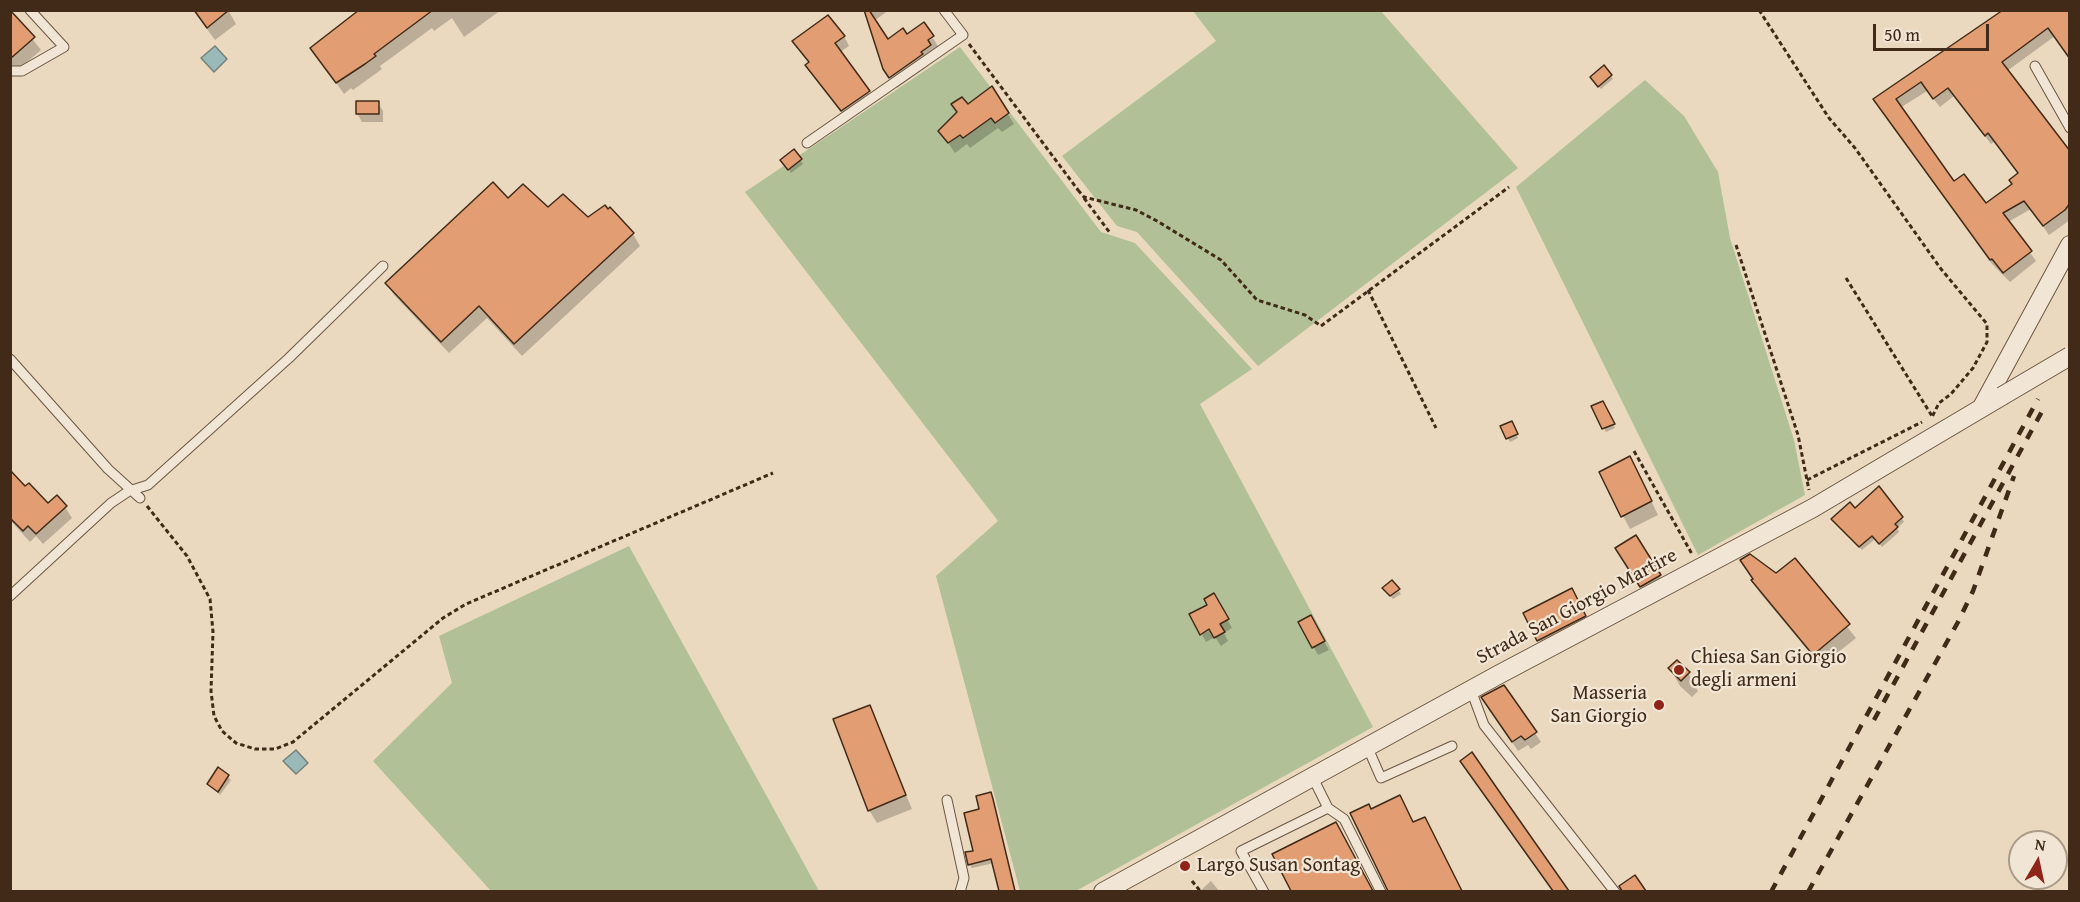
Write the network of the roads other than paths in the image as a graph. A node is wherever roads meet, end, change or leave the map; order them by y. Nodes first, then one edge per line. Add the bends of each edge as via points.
1 (30, 10) edge
2 (944, 10) edge
3 (2035, 66) dead end
4 (10, 71) edge
5 (2070, 128) edge
6 (807, 143) dead end
7 (2070, 244) edge
8 (383, 266) dead end
9 (2070, 356) edge
10 (10, 359) edge
11 (1982, 408) junction
12 (129, 491) junction
13 (140, 498) road end
14 (10, 596) edge
15 (1471, 690) junction
16 (1367, 746) junction
17 (1452, 746) dead end
18 (1312, 776) junction
19 (947, 800) dead end
20 (1328, 808) junction
21 (960, 891) edge
22 (1103, 891) edge
23 (1264, 891) edge
24 (1380, 891) edge
25 (1615, 891) edge

1 - 4 lane via 64,47 22,71
2 - 6 lane via 963,35
3 - 5 lane
7 - 11 street
8 - 12 lane via 148,486
9 - 11 street, Strada San Giorgio Martire, bridge
10 - 12 lane
11 - 15 street, Strada San Giorgio Martire via 1813,508
12 - 13 lane
12 - 14 lane
15 - 16 street, Strada San Giorgio Martire
15 - 25 lane via 1484,725
16 - 17 lane via 1381,778
16 - 18 street, Strada San Giorgio Martire
18 - 20 lane
18 - 22 street, Strada San Giorgio Martire
19 - 21 lane via 964,878
20 - 23 lane via 1241,851
20 - 24 lane via 1344,819

